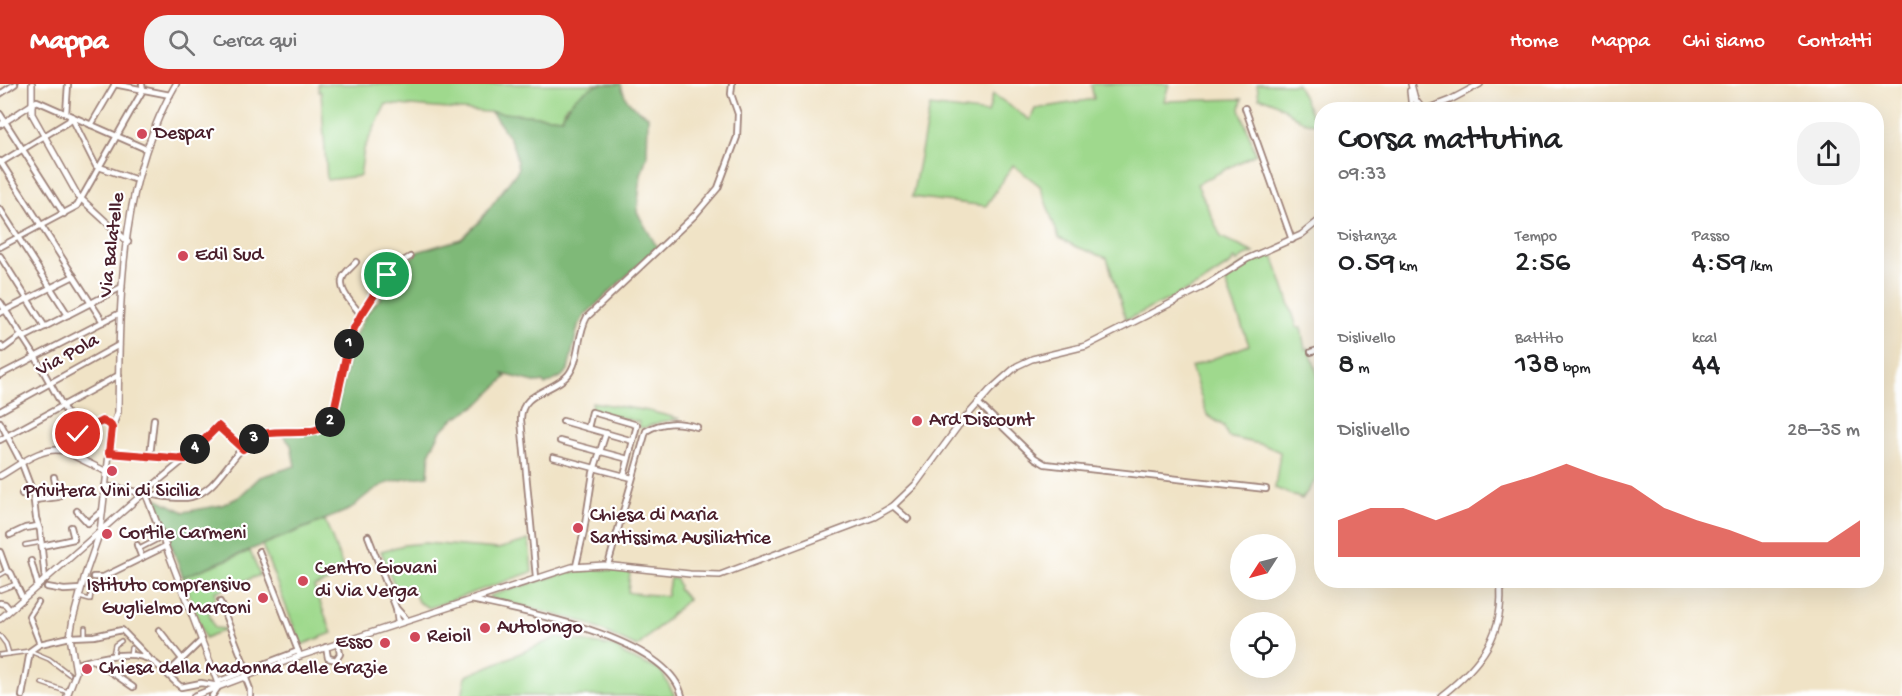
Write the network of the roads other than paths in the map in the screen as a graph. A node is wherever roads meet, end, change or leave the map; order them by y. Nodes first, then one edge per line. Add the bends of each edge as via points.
1 (0, 84) edge
2 (15, 84) edge
3 (32, 84) edge
4 (68, 84) edge
5 (115, 84) edge
6 (732, 84) edge
7 (1410, 84) edge
8 (1480, 84) edge
9 (175, 85) edge
10 (143, 87) edge
11 (2, 92) edge
12 (170, 95) junction
13 (1450, 100) joint
14 (1411, 102) edge
15 (1417, 102) edge
16 (1445, 102) edge
17 (32, 103) junction
18 (1245, 108) dead end
19 (0, 114) edge
20 (69, 115) junction
21 (2, 123) edge
22 (91, 125) junction
23 (44, 135) junction
24 (117, 136) junction
25 (22, 149) junction
26 (146, 149) junction
27 (0, 162) edge
28 (99, 167) junction
29 (137, 180) junction
30 (81, 200) junction
31 (0, 209) edge
32 (64, 214) junction
33 (41, 225) junction
34 (1314, 225) edge
35 (18, 237) junction
36 (1292, 240) junction
37 (128, 242) junction
38 (0, 247) edge
39 (0, 256) edge
40 (410, 257) dead end
41 (356, 262) dead end
42 (74, 276) junction
43 (122, 287) junction
44 (51, 288) junction
45 (27, 299) junction
46 (91, 301) junction
47 (0, 302) edge
48 (6, 310) junction
49 (0, 313) edge
50 (67, 313) junction
51 (120, 313) junction
52 (361, 315) junction
53 (104, 321) junction
54 (44, 325) junction
55 (23, 337) junction
56 (0, 345) edge
57 (119, 345) junction
58 (1314, 351) edge
59 (1311, 352) dead end
60 (35, 357) junction
61 (0, 375) edge
62 (119, 375) junction
63 (50, 383) junction
64 (978, 403) junction
65 (63, 406) junction
66 (0, 411) edge
67 (115, 417) junction
68 (154, 419) dead end
69 (102, 421) junction
70 (563, 421) dead end
71 (0, 422) edge
72 (697, 427) dead end
73 (112, 428) junction
74 (588, 428) junction
75 (77, 433) junction
76 (606, 433) junction
77 (7, 436) junction
78 (0, 440) edge
79 (560, 441) dead end
80 (633, 441) junction
81 (243, 449) junction
82 (64, 451) junction
83 (600, 452) junction
84 (111, 453) junction
85 (150, 456) junction
86 (553, 457) dead end
87 (185, 459) junction
88 (628, 459) junction
89 (22, 464) junction
90 (595, 468) junction
91 (106, 475) junction
92 (0, 476) edge
93 (624, 476) junction
94 (54, 477) dead end
95 (632, 478) junction
96 (105, 486) junction
97 (32, 489) junction
98 (1266, 489) dead end
99 (145, 492) junction
100 (22, 494) dead end
101 (35, 500) junction
102 (893, 506) junction
103 (77, 511) dead end
104 (102, 511) junction
105 (908, 519) dead end
106 (38, 526) junction
107 (71, 527) dead end
108 (100, 532) junction
109 (10, 535) dead end
110 (368, 536) dead end
111 (162, 537) junction
112 (25, 544) dead end
113 (42, 544) junction
114 (166, 546) junction
115 (138, 547) joint
116 (259, 551) dead end
117 (0, 552) edge
118 (142, 558) junction
119 (31, 561) dead end
120 (608, 565) junction
121 (576, 566) junction
122 (7, 571) junction
123 (0, 575) edge
124 (93, 577) dead end
125 (536, 577) junction
126 (45, 580) junction
127 (16, 584) junction
128 (38, 586) junction
129 (47, 587) dead end
130 (1500, 588) edge
131 (81, 589) junction
132 (0, 590) edge
133 (92, 593) dead end
134 (79, 597) junction
135 (23, 599) junction
136 (468, 599) junction
137 (38, 602) dead end
138 (220, 602) dead end
139 (1, 605) edge
140 (396, 608) junction
141 (10, 610) junction
142 (0, 619) edge
143 (407, 620) junction
144 (398, 623) junction
145 (85, 628) dead end
146 (159, 630) dead end
147 (0, 636) edge
148 (85, 636) junction
149 (70, 637) junction
150 (121, 641) dead end
151 (201, 641) junction
152 (338, 643) junction
153 (40, 644) junction
154 (326, 647) junction
155 (131, 648) dead end
156 (104, 649) dead end
157 (30, 651) junction
158 (299, 653) junction
159 (9, 654) junction
160 (0, 655) edge
161 (130, 655) junction
162 (113, 656) junction
163 (105, 658) junction
164 (182, 659) junction
165 (93, 660) junction
166 (153, 661) junction
167 (76, 664) junction
168 (172, 669) dead end
169 (246, 673) junction
170 (69, 674) dead end
171 (42, 683) dead end
172 (218, 684) junction
173 (133, 687) dead end
174 (68, 694) edge
175 (22, 696) edge
176 (194, 696) edge
177 (212, 696) edge
178 (250, 696) edge
179 (682, 696) edge
180 (1441, 696) edge

1 - 11 street
2 - 11 street
3 - 17 street
4 - 20 street
5 - 10 street
5 - 22 street
6 - 125 street via 738,114 737,137 718,188 587,318 567,376 533,396 522,408
7 - 14 street
7 - 15 street
8 - 13 street
9 - 12 street, Via Balatelle
10 - 12 street
10 - 24 street
12 - 26 street, Via Balatelle
13 - 16 street
17 - 20 street via 37,101
17 - 21 street
17 - 23 street via 32,114
18 - 36 street
19 - 21 street
20 - 22 street
20 - 23 street via 69,121
20 - 28 street
21 - 25 street
22 - 24 street
23 - 25 street
23 - 30 street
24 - 26 street
24 - 28 street
25 - 27 street
25 - 32 street
26 - 29 street, Via Balatelle
27 - 33 street
28 - 29 street
28 - 30 street
29 - 37 street, Via Balatelle
30 - 32 street
30 - 37 street
31 - 35 street
32 - 33 street
33 - 35 street
33 - 42 street
34 - 36 street
35 - 38 street
35 - 44 street
36 - 64 street via 1246,259 1201,288 1086,346 1024,362
37 - 43 street, Via Balatelle
39 - 45 street
40 - 52 street via 387,275
41 - 52 street via 343,277 342,285
42 - 44 street
42 - 46 street
43 - 46 street
43 - 51 street, Via Balatelle
44 - 45 street
44 - 50 street
45 - 48 street
45 - 54 street
46 - 50 street
46 - 53 street
47 - 48 street
48 - 49 street
48 - 55 street
50 - 54 street
51 - 53 street
51 - 57 street, Via Balatelle
52 - 81 street via 351,334 330,422 312,431 260,435
53 - 60 street
54 - 55 street
55 - 56 street via 3,349
55 - 60 street
57 - 62 street, Via Balatelle
57 - 63 street, Via Pola
58 - 59 street
60 - 61 street
60 - 63 street
62 - 65 street
62 - 67 street, Via Balatelle
63 - 65 street
63 - 66 street, Via Pola
64 - 98 street via 1045,464
64 - 102 street via 920,480
65 - 75 street
65 - 77 street
67 - 69 street
67 - 73 street, Via Balatelle
68 - 85 street
69 - 73 street
69 - 75 street
70 - 74 street
71 - 77 street
72 - 95 street via 672,423 646,431
73 - 84 street, Via Balatelle
74 - 76 street
74 - 80 street via 592,412 638,425
75 - 82 street via 64,441
76 - 80 street
76 - 83 street
77 - 78 street
77 - 89 street
79 - 83 street
80 - 88 street
81 - 87 street via 218,426
81 - 99 street via 200,494 184,498
82 - 89 street via 44,452
82 - 91 street
83 - 88 street
83 - 90 street
84 - 85 street
84 - 91 street, Via Balatelle
85 - 87 street
86 - 90 street
87 - 99 street
88 - 93 street
89 - 92 street
89 - 97 street
90 - 93 street
90 - 121 street
91 - 96 street, Via Balatelle
93 - 95 street
94 - 101 street via 58,496
95 - 120 street
96 - 99 street
96 - 104 street, Via Balatelle
97 - 100 street
97 - 101 street
99 - 108 street
99 - 111 street
101 - 106 street
102 - 105 street
102 - 120 street via 731,572 710,576
103 - 104 street via 88,523
104 - 108 street, Via Balatelle
106 - 109 street
106 - 113 street
107 - 113 street via 74,539
108 - 126 street
108 - 131 street, Via Balatelle
110 - 140 street
111 - 114 street
111 - 115 street
112 - 113 street
113 - 126 street
114 - 118 street
114 - 151 street
115 - 118 street
116 - 158 street
117 - 122 street
118 - 124 street via 104,578
119 - 128 street
120 - 121 street
121 - 125 street
122 - 123 street
122 - 127 street
125 - 136 street
126 - 128 street
127 - 132 street
127 - 135 street
128 - 135 street
129 - 131 street
130 - 180 street via 1500,609 1491,642 1470,672
131 - 134 street, Via Balatelle
133 - 134 street via 90,600
134 - 149 street, Via Balatelle
135 - 141 street
136 - 143 street
136 - 179 street via 586,627 626,645 664,667
137 - 153 street via 28,615
138 - 169 street
139 - 141 street
140 - 143 street
140 - 144 street
141 - 142 street
143 - 144 street
144 - 152 street
145 - 148 street
146 - 164 street
147 - 159 street
148 - 149 street
148 - 166 street via 122,630
149 - 153 street
149 - 167 street
150 - 162 street via 115,645
151 - 164 street
151 - 172 street
152 - 154 street
152 - 154 street via 340,654 336,660 328,658
153 - 157 street
154 - 158 street
155 - 161 street
156 - 163 street
157 - 159 street
157 - 170 street
157 - 175 street
158 - 169 street
159 - 160 street
161 - 162 street
161 - 166 street
162 - 163 street
163 - 165 street
164 - 168 street
165 - 167 street
165 - 173 street
166 - 172 street via 181,687
167 - 174 street
169 - 172 street
169 - 178 street
171 - 174 street
172 - 176 street
172 - 177 street

